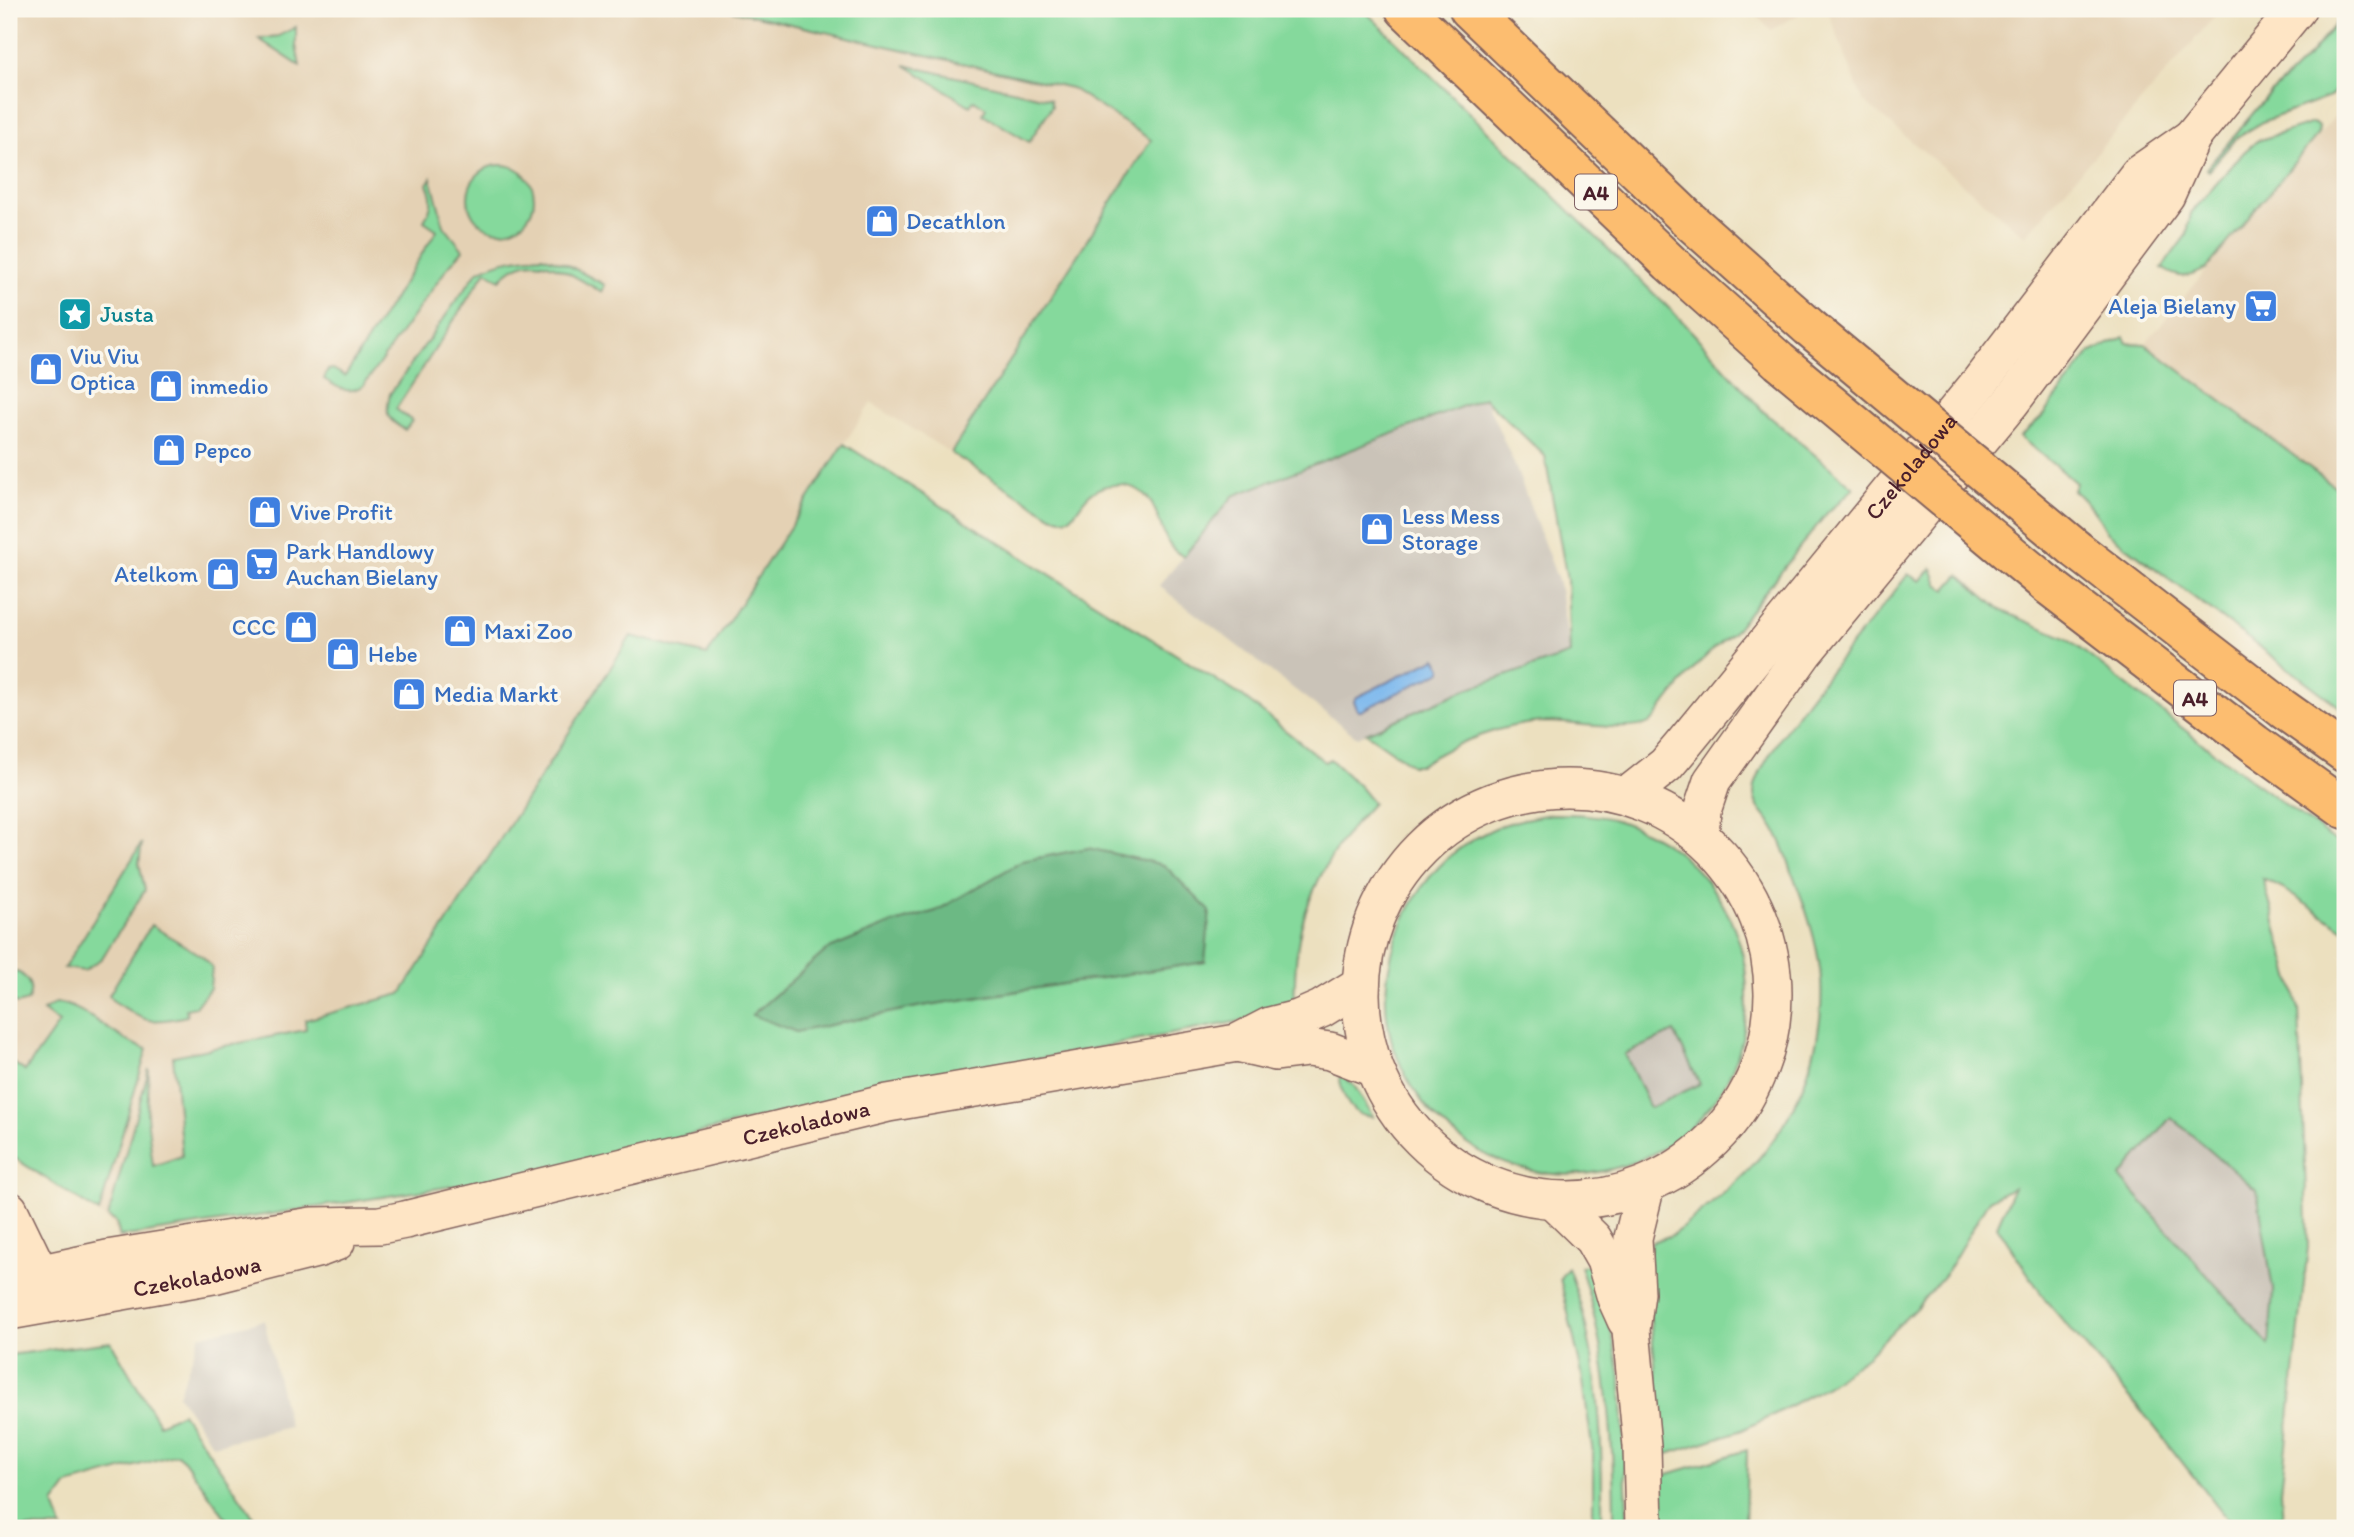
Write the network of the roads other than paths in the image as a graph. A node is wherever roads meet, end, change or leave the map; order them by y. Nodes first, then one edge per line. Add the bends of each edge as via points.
1 (1405, 9) edge
2 (1469, 9) edge
3 (2297, 9) edge
4 (2192, 137) junction
5 (2345, 753) edge
6 (1627, 796) junction
7 (2345, 808) edge
8 (1700, 835) junction
9 (1360, 985) junction
10 (1237, 1043) junction
11 (1374, 1068) junction
12 (1646, 1185) junction
13 (1554, 1201) junction
14 (9, 1210) edge
15 (18, 1294) edge
16 (1631, 1330) junction
17 (1644, 1528) edge

1 - 7 highway, A4, bridge via 1779,361 2048,585
2 - 5 highway, A4, bridge via 1690,221 1809,327 2077,550
3 - 4 main road, Czekoladowa
4 - 6 main road, Czekoladowa via 2139,174 1980,382 1682,746
4 - 8 main road, Czekoladowa via 2166,195 2099,286 2011,402 1804,652 1719,770 1707,793
6 - 8 main road via 1674,816
6 - 9 main road via 1566,787 1537,790 1485,806 1434,836 1403,868 1385,897 1368,934
8 - 12 main road via 1734,874 1763,930 1772,998 1769,1031 1752,1084 1727,1121 1699,1151
9 - 10 main road, Czekoladowa via 1321,1009
9 - 11 main road via 1362,1024
10 - 11 main road, Czekoladowa via 1276,1052 1330,1051
10 - 15 main road, Czekoladowa via 888,1103 380,1225 312,1226 110,1258
11 - 13 main road via 1396,1110 1441,1158 1496,1185
12 - 13 main road via 1613,1196
12 - 16 main road via 1633,1238 1636,1293
13 - 16 main road via 1593,1239
14 - 15 main road
16 - 17 main road

